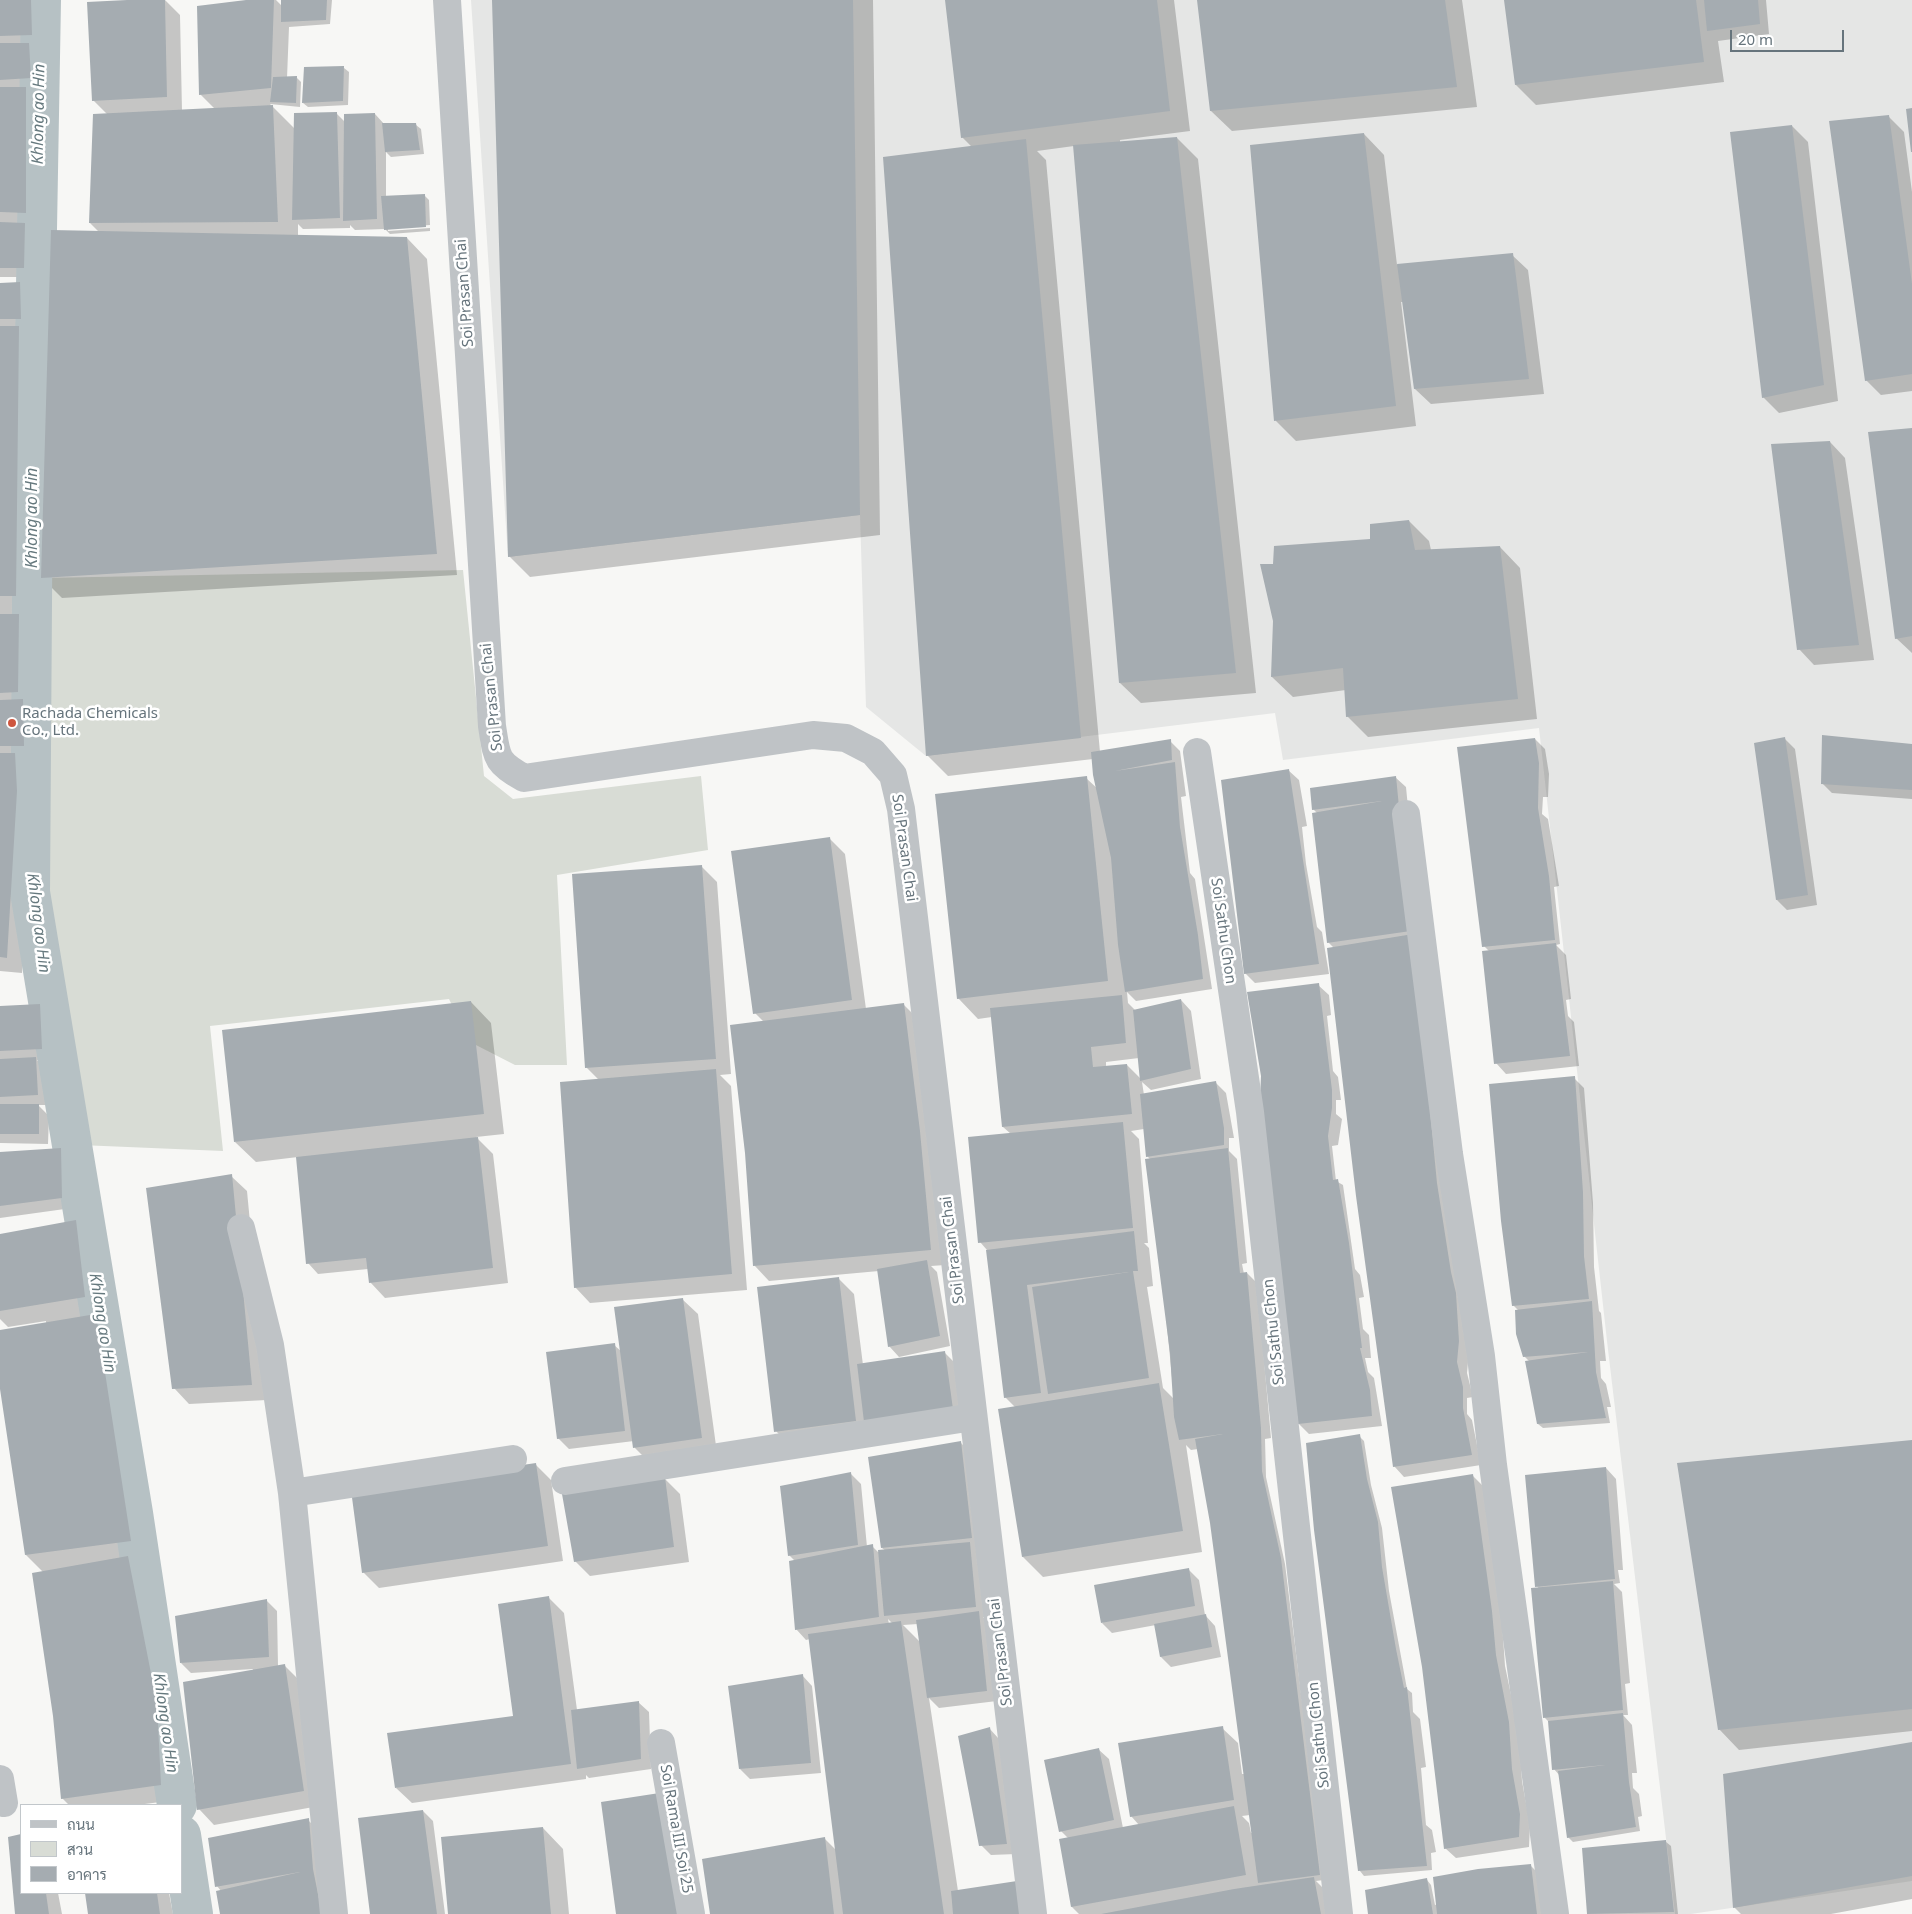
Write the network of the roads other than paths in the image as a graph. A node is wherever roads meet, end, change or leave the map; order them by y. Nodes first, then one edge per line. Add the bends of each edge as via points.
1 (447, 0) edge
2 (1197, 752) dead end
3 (1406, 814) dead end
4 (240, 1228) dead end
5 (973, 1417) junction
6 (513, 1459) dead end
7 (565, 1481) dead end
8 (292, 1493) junction
9 (661, 1743) dead end
10 (334, 1914) edge
11 (691, 1914) edge
12 (1033, 1914) edge
13 (1339, 1914) edge
14 (1555, 1914) edge

1 - 5 street, Soi Prasan Chai via 492,726 497,756 505,768 524,778 813,734 846,738 873,752 893,776 901,809
2 - 13 street, Soi Sathu Chon via 1250,1112
3 - 14 street via 1449,1154 1481,1356
4 - 8 street via 270,1345
5 - 7 street
5 - 12 street, Soi Prasan Chai
6 - 8 street
8 - 10 street
9 - 11 street, Soi Rama III Soi 25

